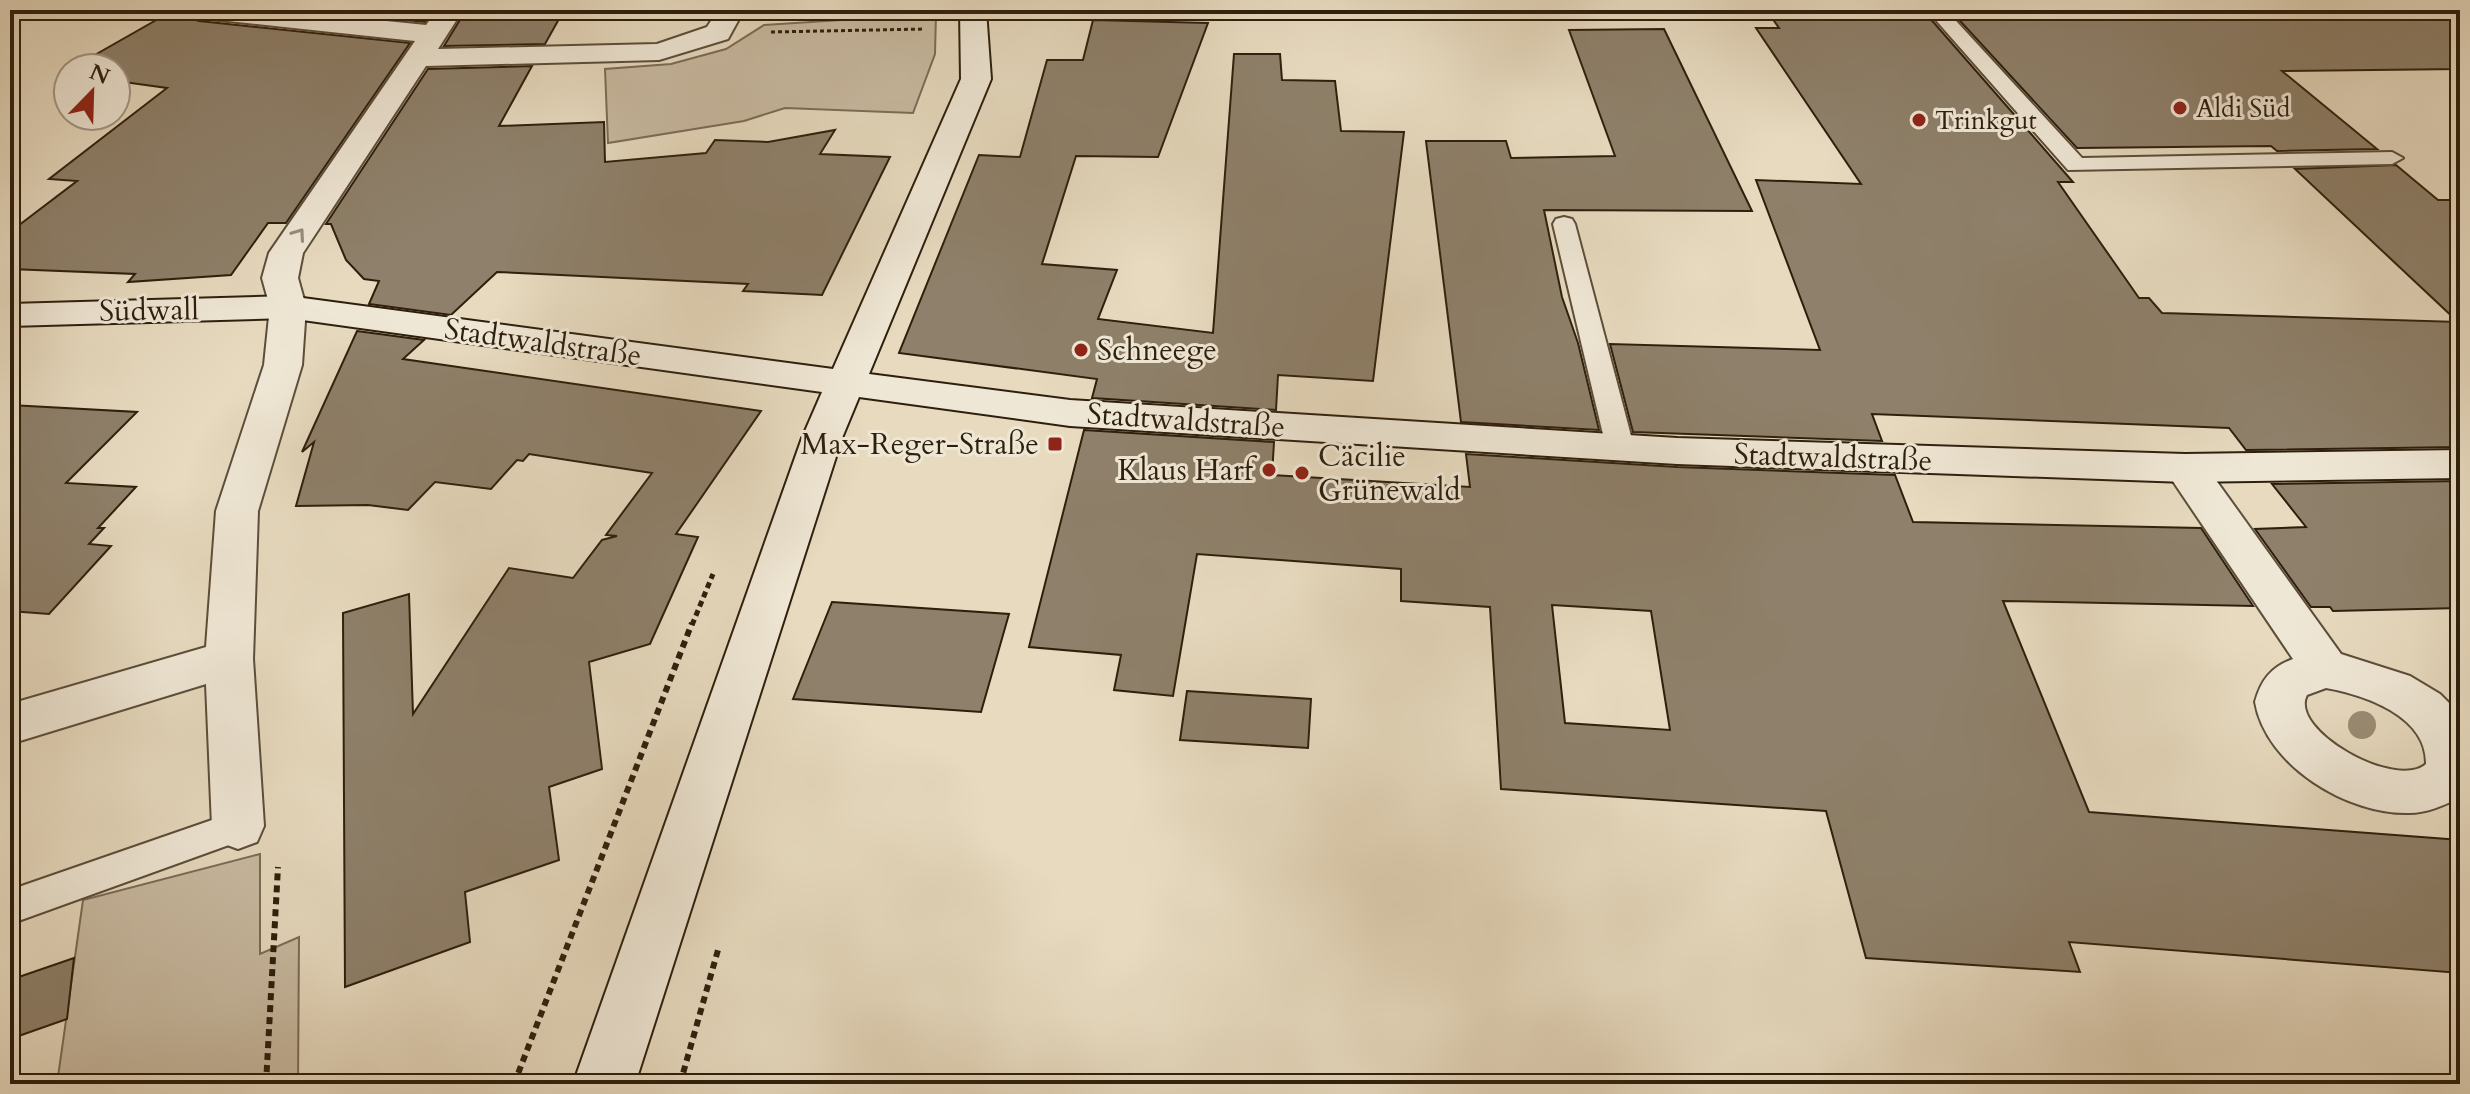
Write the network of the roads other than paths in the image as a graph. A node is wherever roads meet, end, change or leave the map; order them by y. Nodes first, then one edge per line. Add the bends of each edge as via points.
1 (199, 10) edge
2 (1936, 10) edge
3 (974, 19) edge
4 (725, 22) edge
5 (433, 34) edge
6 (2392, 158) dead end
7 (1564, 224) dead end
8 (288, 307) junction
9 (10, 315) edge
10 (845, 383) junction
11 (1620, 447) junction
12 (2460, 464) edge
13 (2185, 468) junction
14 (229, 659) junction
15 (2326, 670) dead end
16 (10, 724) edge
17 (238, 826) joint
18 (10, 907) edge
19 (604, 1084) edge

1 - 5 street
2 - 6 lane via 2076,165
3 - 10 street via 976,79
4 - 5 street via 659,52
8 -> 5 street via 280,278 286,253
7 - 11 lane
8 - 9 street, Südwall
8 - 10 street, Stadtwaldstraße
8 - 14 street via 283,365 237,511
10 - 11 street, Stadtwaldstraße via 1070,413
10 - 19 street
11 - 13 street, Stadtwaldstraße
12 - 13 street, Stadtwaldstraße
13 - 15 street
14 - 16 street
14 - 17 street
17 - 18 lane

